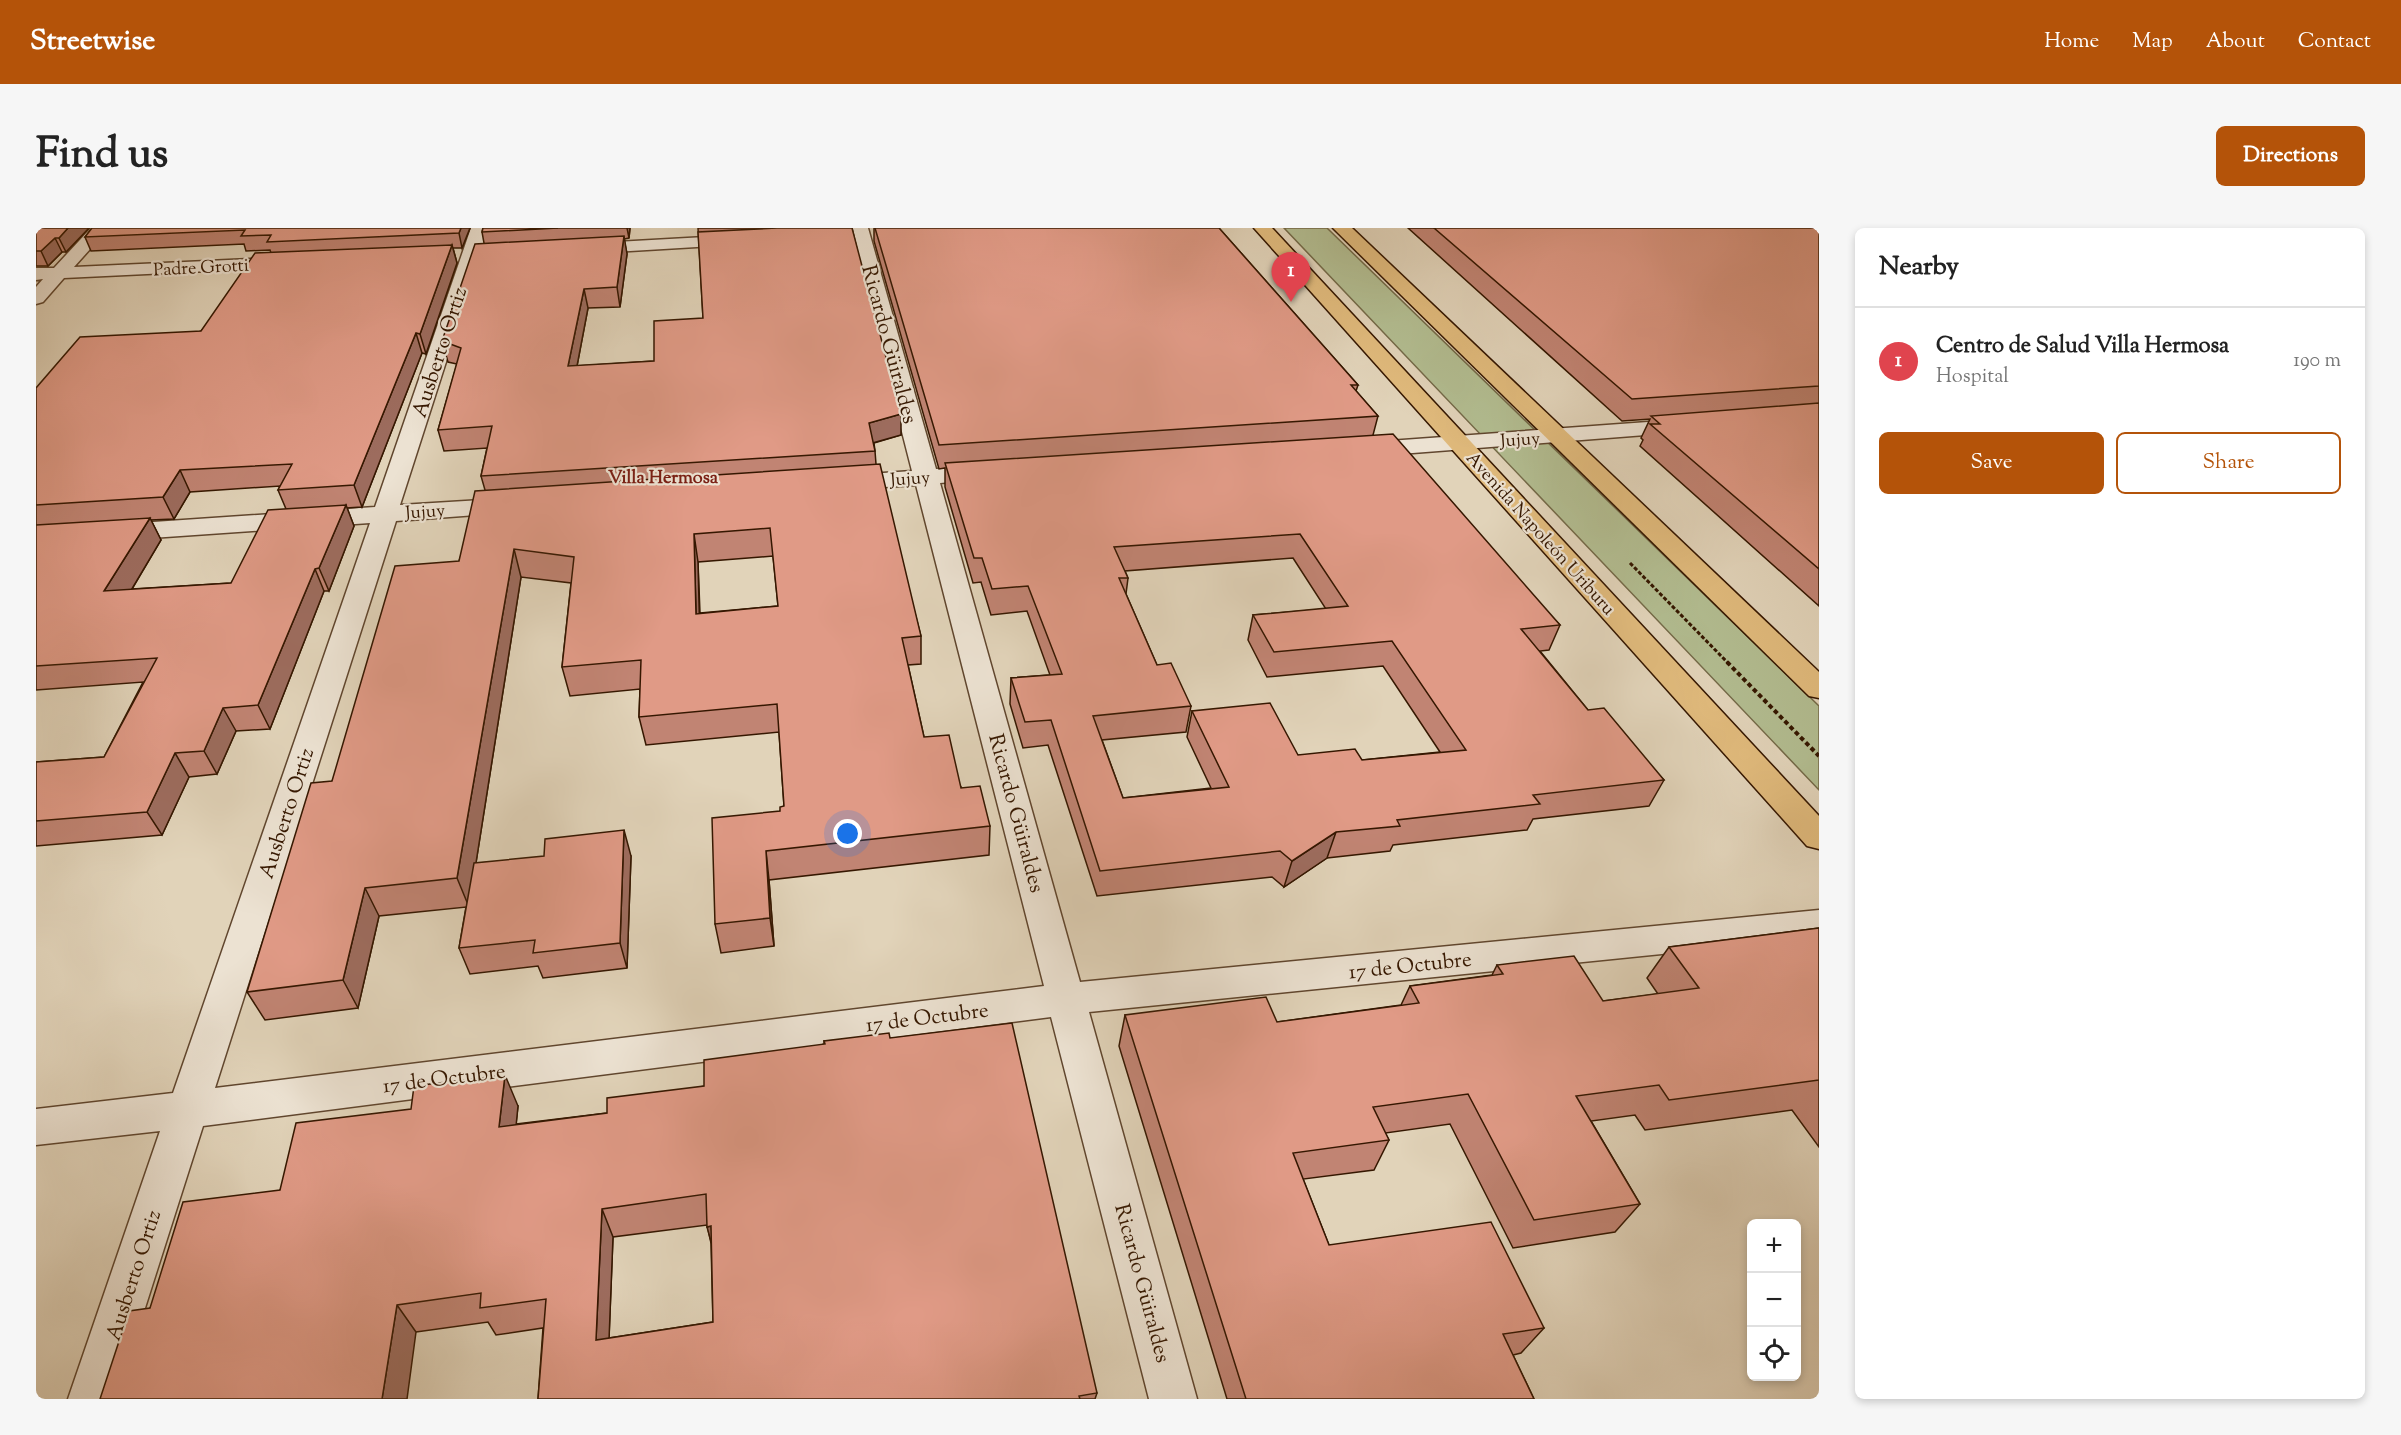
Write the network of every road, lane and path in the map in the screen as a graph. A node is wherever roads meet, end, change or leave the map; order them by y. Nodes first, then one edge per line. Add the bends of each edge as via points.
1 (100, 228) edge
2 (1263, 228) edge
3 (1342, 228) edge
4 (860, 232) edge
5 (754, 240) edge
6 (473, 248) edge
7 (566, 250) edge
8 (306, 262) edge
9 (58, 273) junction
10 (36, 274) edge
11 (36, 298) edge
12 (1713, 424) edge
13 (1559, 436) junction
14 (1460, 443) junction
15 (1341, 451) edge
16 (1009, 472) edge
17 (926, 477) junction
18 (820, 484) edge
19 (538, 504) edge
20 (385, 514) junction
21 (36, 538) edge
22 (1819, 689) edge
23 (1819, 837) edge
24 (1819, 924) edge
25 (1067, 999) junction
26 (187, 1110) junction
27 (36, 1127) edge
28 (92, 1399) edge
29 (1173, 1399) edge

1 - 9 street
2 - 14 main road, Avenida Napoleón Uriburu
3 - 13 main road
4 - 17 street, Ricardo Güiraldes
5 - 7 street
6 - 20 street, Ausberto Ortiz
8 - 9 street, Padre Grotti
9 - 10 street, Padre Grotti
9 - 11 street
12 - 13 street, Jujuy
13 - 14 street, Jujuy
13 - 22 main road
14 - 15 street, Jujuy
14 - 23 main road, Avenida Napoleón Uriburu
16 - 17 street, Jujuy
17 - 18 street, Jujuy
17 - 25 street, Ricardo Güiraldes
19 - 20 street, Jujuy
20 - 21 street, Jujuy
20 - 26 street, Ausberto Ortiz
24 - 25 street, 17 de Octubre
25 - 26 street, 17 de Octubre
25 - 29 street, Ricardo Güiraldes
26 - 27 street, 17 de Octubre
26 - 28 street, Ausberto Ortiz

